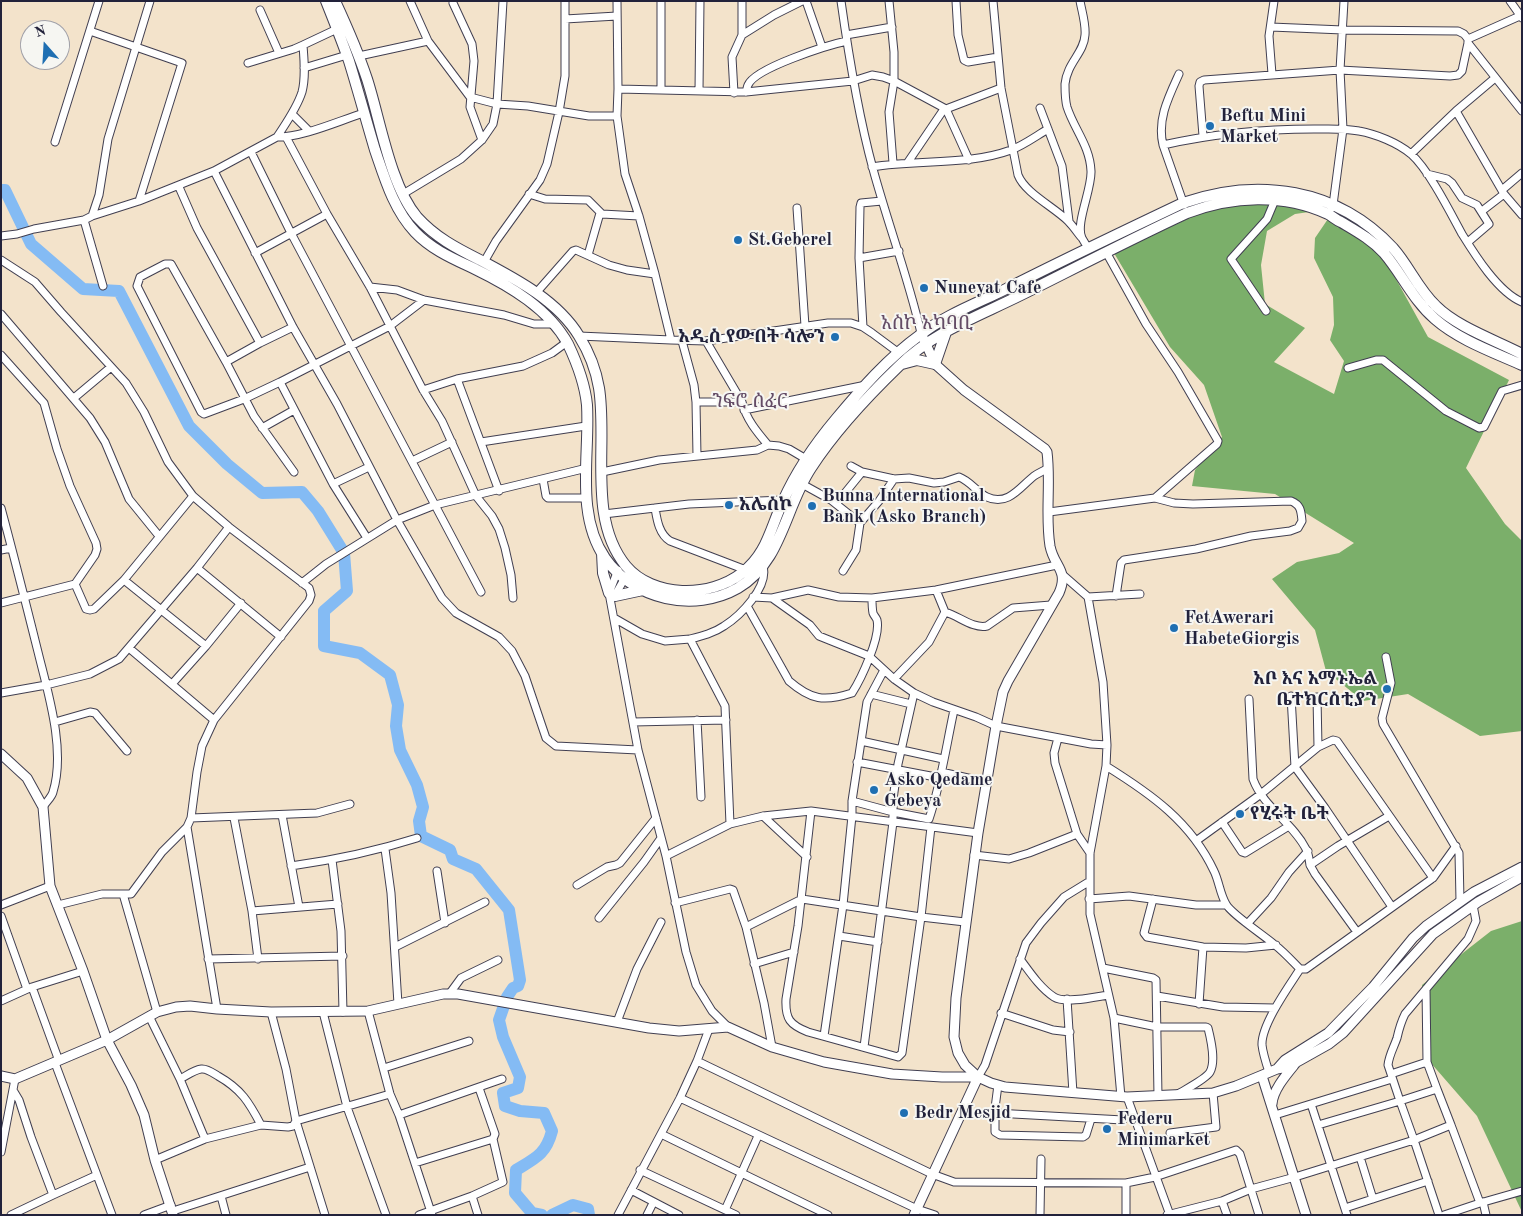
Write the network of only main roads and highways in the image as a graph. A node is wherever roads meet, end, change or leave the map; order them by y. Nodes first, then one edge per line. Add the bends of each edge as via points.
1 (326, 1) edge
2 (335, 1) edge
3 (1185, 208) junction
4 (1330, 210) junction
5 (946, 332) junction
6 (923, 338) junction
7 (1522, 354) edge
8 (934, 364) junction
9 (899, 365) junction
10 (1522, 365) edge
11 (602, 552) junction
12 (624, 573) junction
13 (643, 590) junction
14 (1, 754) edge
15 (1522, 867) edge
16 (1522, 877) edge
17 (1397, 957) junction
18 (1405, 964) junction
19 (107, 1040) junction
20 (1295, 1064) junction
21 (1269, 1072) junction
22 (1, 1076) edge
23 (978, 1077) junction
24 (1272, 1105) junction
25 (172, 1210) edge
26 (915, 1212) edge
27 (1306, 1215) edge

1 - 11 main road via 347,55 384,178 400,213 425,242 491,277 533,304 566,342 584,388 587,498 590,521
2 - 12 main road via 359,56 395,174 418,218 451,246 484,262 555,307 573,326 590,357 601,411 604,514
3 - 4 main road via 1201,208 1235,200 1275,200
3 - 4 main road via 1226,192 1263,189 1297,193
3 - 5 main road via 1106,252
3 - 6 main road via 1089,248 954,315
4 - 7 main road via 1358,218 1385,240 1437,307
4 - 10 main road via 1384,253 1421,306 1438,322
5 - 6 main road
5 - 8 main road
6 - 8 main road
6 - 9 main road
6 - 12 main road via 899,353 833,423 806,459 783,500 762,553 746,570 719,586 693,591 652,584
8 - 9 main road via 917,360
8 - 23 main road via 1047,452 1050,543 1064,576 1061,588 1003,692 986,782 965,922 954,1037 961,1059
9 - 13 main road via 812,466 774,550 748,581 722,595 698,601 678,601
11 - 12 main road via 606,560
11 - 13 main road via 604,573 612,596
12 - 13 main road
14 - 19 main road via 27,778 43,807 50,886
15 - 17 main road via 1460,901 1426,926
16 - 18 main road via 1433,934
17 - 18 main road
17 - 21 main road via 1328,1033
18 - 20 main road via 1343,1033
19 - 22 main road via 15,1079
19 - 23 main road via 153,1014 176,1007 271,1012 368,1011 450,994 649,1028 679,1031 728,1027 772,1047 824,1062 892,1074
19 - 25 main road via 144,1115
20 - 21 main road
20 - 24 main road via 1272,1098
21 - 23 main road via 1213,1092 1124,1097 998,1085
21 - 24 main road
23 - 26 main road
24 - 27 main road

